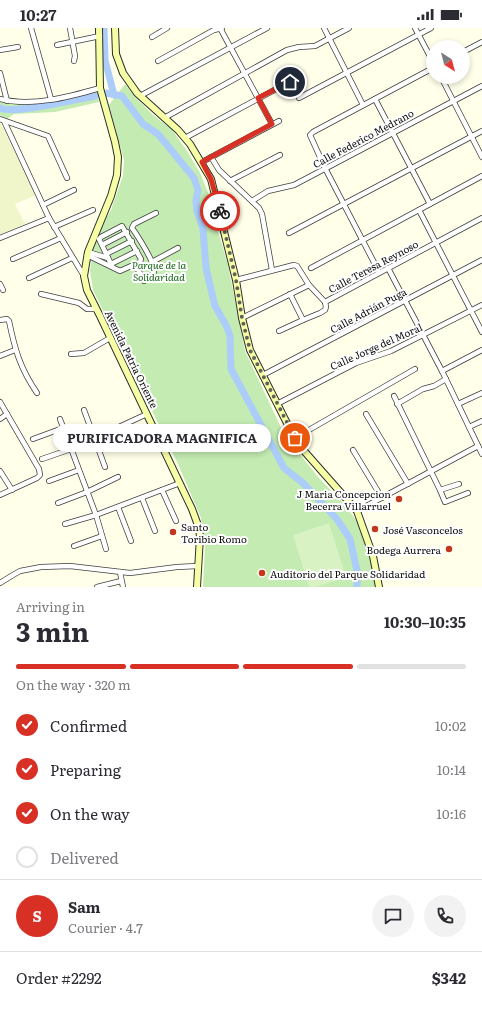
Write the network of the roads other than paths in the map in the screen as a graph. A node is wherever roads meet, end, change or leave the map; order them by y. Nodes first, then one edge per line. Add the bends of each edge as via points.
1 (31, 28) edge
2 (70, 28) edge
3 (99, 28) edge
4 (115, 28) edge
5 (167, 28) edge
6 (221, 28) edge
7 (267, 28) edge
8 (324, 28) edge
9 (349, 28) edge
10 (415, 28) edge
11 (431, 28) edge
12 (419, 35) junction
13 (100, 36) junction
14 (152, 37) dead end
15 (329, 38) junction
16 (73, 42) junction
17 (482, 42) edge
18 (57, 45) dead end
19 (18, 47) dead end
20 (231, 47) junction
21 (426, 48) edge
22 (470, 48) edge
23 (0, 50) edge
24 (74, 61) dead end
25 (158, 61) dead end
26 (426, 72) edge
27 (0, 73) edge
28 (245, 73) junction
29 (347, 73) junction
30 (291, 81) dead end
31 (444, 84) edge
32 (482, 86) edge
33 (100, 88) junction
34 (140, 96) junction
35 (258, 98) junction
36 (298, 98) dead end
37 (0, 99) edge
38 (51, 99) junction
39 (375, 99) junction
40 (7, 101) junction
41 (453, 101) junction
42 (363, 106) junction
43 (164, 118) junction
44 (2, 120) edge
45 (279, 121) dead end
46 (272, 124) junction
47 (482, 131) edge
48 (393, 133) junction
49 (472, 136) junction
50 (185, 138) junction
51 (280, 155) dead end
52 (211, 157) junction
53 (482, 157) edge
54 (202, 162) junction
55 (326, 168) junction
56 (411, 168) junction
57 (482, 176) edge
58 (67, 178) dead end
59 (230, 181) junction
60 (74, 190) dead end
61 (252, 201) junction
62 (43, 204) junction
63 (344, 204) junction
64 (430, 204) junction
65 (93, 210) dead end
66 (419, 210) junction
67 (156, 213) dead end
68 (49, 218) junction
69 (482, 218) edge
70 (54, 227) junction
71 (127, 232) junction
72 (289, 233) dead end
73 (0, 238) edge
74 (61, 238) junction
75 (362, 240) junction
76 (132, 241) junction
77 (436, 242) junction
78 (102, 245) junction
79 (178, 248) dead end
80 (137, 251) junction
81 (87, 254) junction
82 (107, 256) junction
83 (72, 258) junction
84 (100, 258) junction
85 (13, 259) dead end
86 (482, 260) edge
87 (152, 262) junction
88 (135, 264) junction
89 (112, 265) junction
90 (311, 268) dead end
91 (388, 268) junction
92 (272, 270) junction
93 (379, 272) junction
94 (84, 276) junction
95 (453, 276) junction
96 (29, 278) dead end
97 (236, 280) junction
98 (0, 284) edge
99 (309, 285) junction
100 (3, 290) dead end
101 (41, 294) dead end
102 (290, 294) junction
103 (405, 300) junction
104 (325, 302) junction
105 (482, 305) edge
106 (96, 309) junction
107 (471, 311) junction
108 (242, 318) junction
109 (0, 320) edge
110 (303, 320) junction
111 (280, 331) dead end
112 (482, 332) edge
113 (423, 336) junction
114 (110, 338) junction
115 (15, 350) junction
116 (482, 350) edge
117 (71, 354) dead end
118 (0, 356) edge
119 (415, 369) dead end
120 (442, 371) junction
121 (263, 375) junction
122 (446, 379) junction
123 (37, 393) dead end
124 (482, 393) edge
125 (394, 396) dead end
126 (0, 402) edge
127 (278, 404) junction
128 (397, 404) junction
129 (458, 404) junction
130 (84, 410) dead end
131 (7, 414) junction
132 (147, 414) junction
133 (366, 414) dead end
134 (0, 419) edge
135 (60, 419) dead end
136 (482, 421) edge
137 (469, 427) junction
138 (63, 428) junction
139 (94, 438) junction
140 (295, 438) junction
141 (33, 439) dead end
142 (71, 449) junction
143 (353, 450) dead end
144 (481, 450) edge
145 (42, 459) dead end
146 (105, 467) dead end
147 (79, 470) junction
148 (0, 471) edge
149 (431, 473) junction
150 (118, 477) dead end
151 (49, 481) dead end
152 (180, 483) junction
153 (408, 484) junction
154 (459, 484) dead end
155 (12, 490) junction
156 (162, 490) junction
157 (440, 490) junction
158 (87, 492) junction
159 (468, 493) dead end
160 (0, 495) edge
161 (142, 498) junction
162 (382, 498) junction
163 (58, 503) dead end
164 (118, 507) junction
165 (357, 511) junction
166 (96, 515) junction
167 (176, 521) dead end
168 (65, 524) dead end
169 (155, 531) dead end
170 (102, 536) junction
171 (131, 541) dead end
172 (74, 546) dead end
173 (106, 549) dead end
174 (198, 566) junction
175 (120, 572) junction
176 (121, 581) junction
177 (0, 583) edge
178 (97, 587) edge
179 (123, 587) edge
180 (196, 587) edge
181 (379, 587) edge

1 - 38 street
2 - 16 street
3 - 13 street, Avenida Patria Oriente
4 - 34 street via 119,64
5 - 14 street
6 - 20 street
6 - 25 street
7 - 20 street
8 - 15 street
9 - 15 street
10 - 12 street
11 - 12 street
12 - 21 street
12 - 29 street
13 - 16 street
13 - 33 street, Avenida Patria Oriente
15 - 28 street via 315,46 287,50
15 - 29 street
16 - 18 street
16 - 24 street
17 - 22 street
19 - 23 street
20 - 28 street
20 - 34 street
26 - 39 street
27 - 40 street
28 - 35 street
28 - 43 street
29 - 36 street
29 - 42 street
30 - 35 street
31 - 41 street
32 - 41 street, Calle Federico Medrano
33 - 38 street
33 - 81 street, Avenida Patria Oriente via 115,142 118,158 117,175
34 - 43 street
35 - 46 street
35 - 50 street
37 - 40 street
38 - 40 street
39 - 42 street
39 - 48 street
41 - 48 street, Calle Federico Medrano
41 - 49 street
42 - 55 street via 310,135
43 - 50 street
44 - 58 street, Avenida Patria Oriente via 48,136
44 - 62 street, Avenida Patria Oriente
45 - 46 street
46 - 52 street
47 - 49 street
48 - 55 street, Calle Federico Medrano
48 - 56 street
49 - 53 street
49 - 56 street
50 - 54 street
51 - 59 street
52 - 54 street
52 - 59 street
54 - 97 street via 211,179
55 - 61 street, Calle Federico Medrano via 294,184 268,191
55 - 63 street
56 - 63 street
56 - 64 street
57 - 64 street
59 - 61 street
60 - 62 street
61 - 92 street via 262,214
62 - 68 street, Avenida Patria Oriente
63 - 72 street
63 - 75 street
64 - 66 street
65 - 70 street
66 - 75 street
66 - 77 street
67 - 87 street via 134,224 132,228
68 - 70 street, Avenida Patria Oriente
68 - 73 street
69 - 77 street, Calle Teresa Reynoso
70 - 74 street, Avenida Patria Oriente
71 - 76 street
71 - 78 street
71 - 78 street via 124,226 121,226 100,238
74 - 83 street, Avenida Patria Oriente
74 - 85 street
75 - 90 street
75 - 93 street
76 - 80 street
76 - 82 street
77 - 91 street, Calle Teresa Reynoso
77 - 95 street
78 - 82 street
79 - 87 street
80 - 88 street via 141,261
80 - 89 street
81 - 84 street
81 - 94 street, Avenida Patria Oriente
82 - 84 street
82 - 89 street
83 - 94 street, Avenida Patria Oriente
83 - 96 street
84 - 89 street
86 - 95 street, Calle Adrián Puga
87 - 88 street via 154,272 144,281
88 - 89 street via 120,271
91 - 93 street, Calle Teresa Reynoso
91 - 103 street
92 - 97 street
92 - 99 street via 297,266
93 - 104 street, Calle Teresa Reynoso
94 - 106 street, Avenida Patria Oriente
95 - 103 street, Calle Adrián Puga
95 - 107 street
97 - 108 street
98 - 100 street
99 - 102 street
99 - 104 street
101 - 106 street via 79,303 87,309
102 - 108 street
102 - 110 street
103 - 113 street
103 - 121 street, Calle Adrián Puga
104 - 110 street, Calle Teresa Reynoso via 325,310
105 - 107 street, Calle Jorge del Moral
106 - 114 street, Avenida Patria Oriente
107 - 112 street
107 - 113 street, Calle Jorge del Moral
108 - 121 street via 250,350
109 - 115 street via 9,320
110 - 111 street, Calle Teresa Reynoso
113 - 120 street
113 - 127 street, Calle Jorge del Moral via 356,363
114 - 117 street via 84,353
114 - 132 street, Avenida Patria Oriente
115 - 118 street
115 - 123 street via 26,377
116 - 120 street
119 - 140 street
120 - 122 street
121 - 127 street
122 - 128 street
122 - 129 street
124 - 129 street
125 - 128 street
126 - 131 street
127 - 140 street
128 - 149 street
129 - 137 street
130 - 139 street
131 - 134 street
131 - 155 street via 40,475
132 - 139 street
132 - 152 street, Avenida Patria Oriente
133 - 153 street
135 - 138 street
136 - 137 street
137 - 144 street
138 - 141 street
138 - 142 street
139 - 142 street
139 - 146 street
140 - 165 street
142 - 145 street
142 - 147 street
143 - 162 street
144 - 149 street
147 - 151 street
147 - 158 street
148 - 155 street
149 - 153 street
149 - 157 street
150 - 158 street
152 - 156 street
152 - 174 street, Avenida Patria Oriente via 199,528
153 - 162 street
154 - 157 street
155 - 160 street
156 - 161 street
156 - 167 street
157 - 159 street via 445,502
158 - 163 street
158 - 166 street
161 - 164 street
161 - 169 street
162 - 165 street
164 - 166 street
164 - 171 street
165 - 181 street via 373,556
166 - 168 street
166 - 170 street
170 - 172 street
170 - 173 street
174 - 175 street
174 - 180 street, Avenida Patria Oriente
175 - 176 street
175 - 177 street via 70,566 41,567 20,571
176 - 178 street
176 - 179 street

